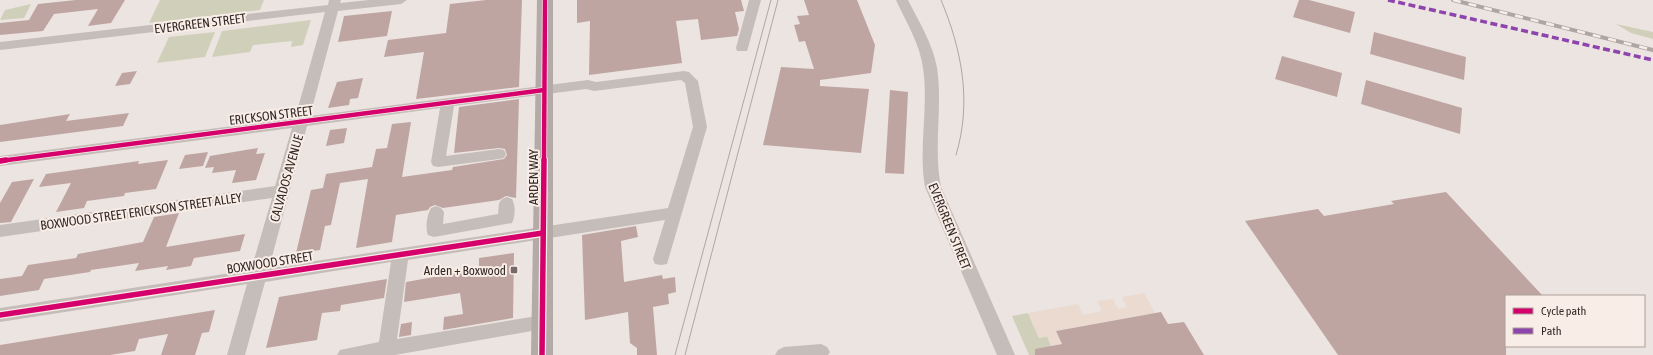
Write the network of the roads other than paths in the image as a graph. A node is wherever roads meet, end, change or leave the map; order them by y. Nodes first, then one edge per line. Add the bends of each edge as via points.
1 (396, 0) edge
2 (545, 0) edge
3 (756, 0) edge
4 (902, 0) edge
5 (334, 4) edge
6 (0, 46) edge
7 (742, 48) dead end
8 (544, 90) junction
9 (448, 103) junction
10 (301, 122) junction
11 (499, 154) dead end
12 (0, 161) edge
13 (282, 191) junction
14 (507, 203) dead end
15 (436, 212) dead end
16 (674, 213) junction
17 (452, 228) junction
18 (0, 231) edge
19 (543, 233) junction
20 (451, 246) junction
21 (401, 253) junction
22 (661, 259) dead end
23 (258, 275) junction
24 (0, 315) edge
25 (543, 322) junction
26 (387, 352) edge
27 (821, 352) dead end
28 (236, 355) edge
29 (346, 355) edge
30 (542, 355) edge
31 (784, 355) edge
32 (1006, 355) edge

1 - 5 street, EVERGREEN STREET
2 - 8 main road, ARDEN WAY
3 - 7 street
4 - 32 street, EVERGREEN STREET via 926,53 930,70 929,167 933,187
5 - 6 street, EVERGREEN STREET
5 - 10 street, CALVADOS AVENUE
8 - 9 street, ERICKSON STREET
8 - 16 street, ERICKSON STREET via 588,84 594,87 688,77 700,126
8 - 19 main road, ARDEN WAY
9 - 10 street, ERICKSON STREET
9 - 11 street via 438,162
10 - 12 street, ERICKSON STREET
10 - 13 street, CALVADOS AVENUE
13 - 18 street, BOXWOOD STREET ERICKSON STREET ALLEY
13 - 23 street, CALVADOS AVENUE
14 - 17 street via 506,219
15 - 17 street via 434,231
16 - 19 street, BOXWOOD STREET
16 - 22 street
17 - 20 street
19 - 20 street, BOXWOOD STREET
19 - 25 main road, ARDEN WAY
20 - 21 street, BOXWOOD STREET
21 - 23 street, BOXWOOD STREET
21 - 26 street
23 - 24 street, BOXWOOD STREET
23 - 28 street, CALVADOS AVENUE
25 - 26 street
25 - 30 main road, ARDEN WAY
26 - 29 street
27 - 31 street

